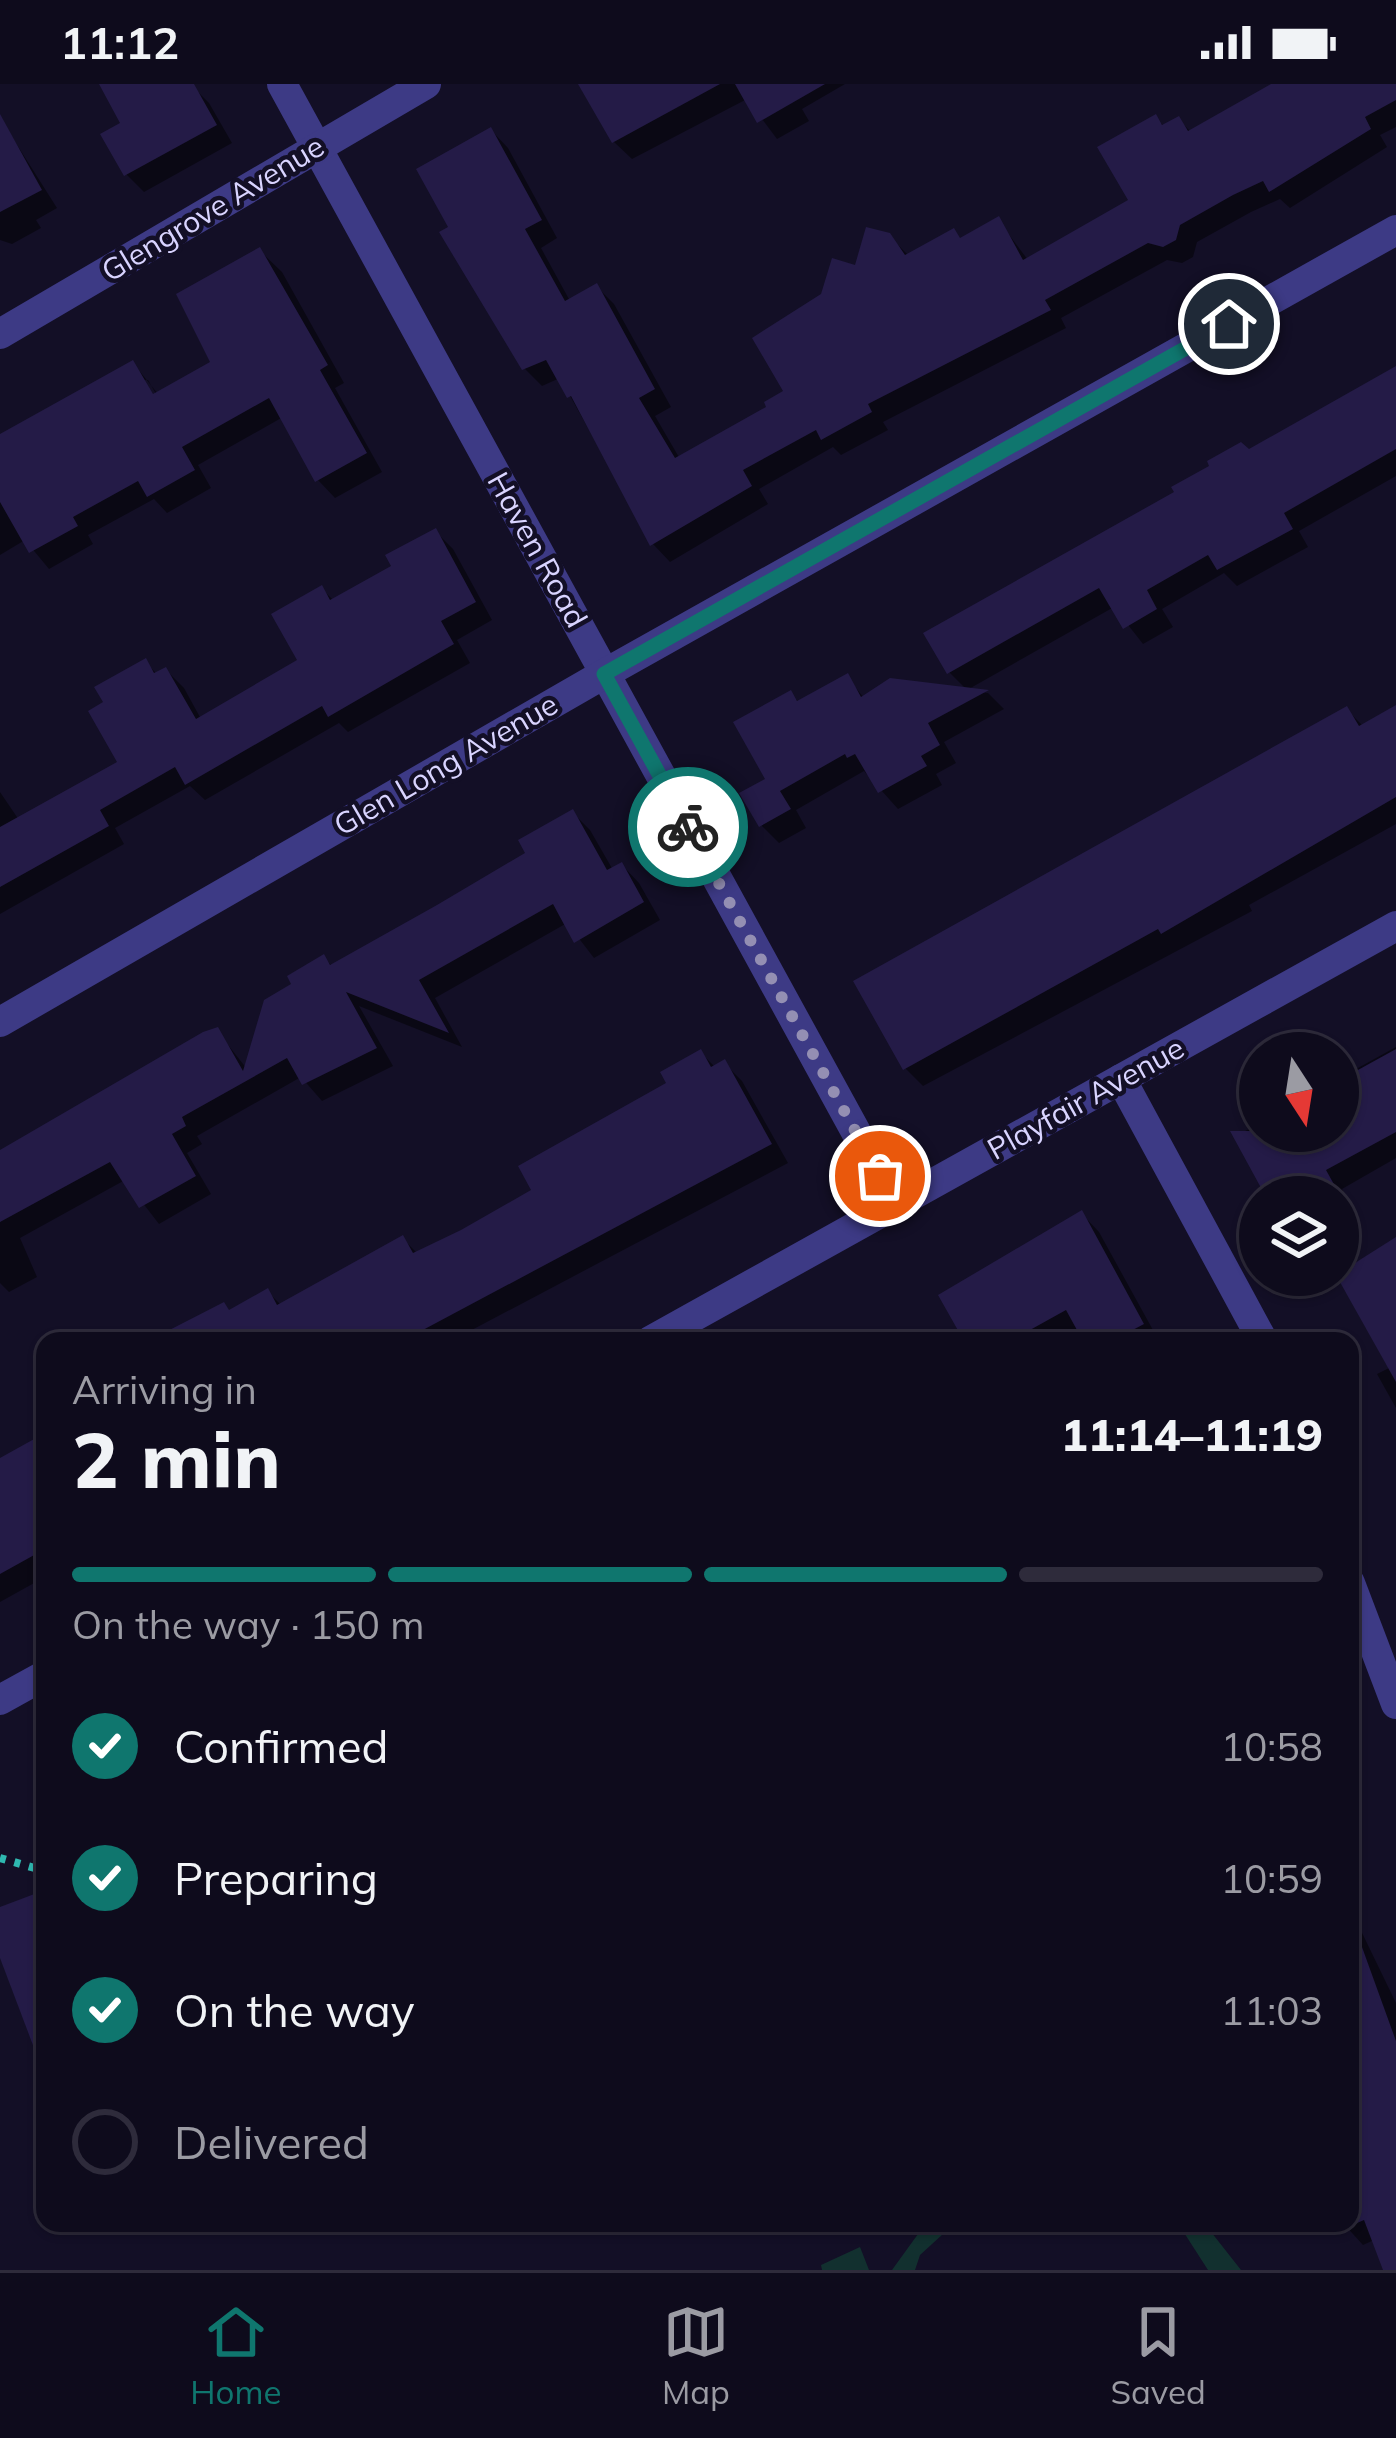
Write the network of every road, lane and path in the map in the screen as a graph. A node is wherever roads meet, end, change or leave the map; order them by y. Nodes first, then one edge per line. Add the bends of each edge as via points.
1 (281, 84) edge
2 (426, 84) edge
3 (317, 147) junction
4 (1396, 230) edge
5 (0, 334) edge
6 (604, 674) junction
7 (1396, 926) edge
8 (0, 1022) edge
9 (1121, 1079) junction
10 (896, 1205) junction
11 (666, 1332) edge
12 (1258, 1332) edge
13 (1359, 1607) edge
14 (36, 1680) edge
15 (0, 1700) edge
16 (1396, 1704) edge
17 (0, 1858) edge
18 (36, 1868) edge

1 - 3 street, Haven Road
2 - 3 street, Glengrove Avenue
3 - 5 street, Glengrove Avenue
3 - 6 street, Haven Road
4 - 6 street, Glen Long Avenue
6 - 8 street, Glen Long Avenue
6 - 10 street, Haven Road
7 - 9 street, Playfair Avenue
9 - 10 street, Playfair Avenue
9 - 12 street
10 - 11 street, Playfair Avenue
13 - 16 street
14 - 15 street
17 - 18 path

